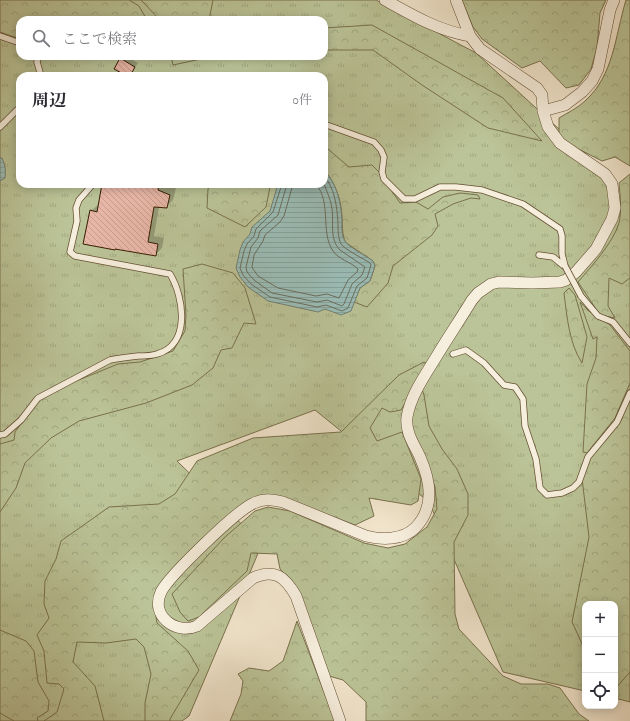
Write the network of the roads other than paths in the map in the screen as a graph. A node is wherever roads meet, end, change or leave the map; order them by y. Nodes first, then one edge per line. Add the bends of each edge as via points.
1 (385, 0) edge
2 (456, 0) edge
3 (614, 0) edge
4 (0, 36) edge
5 (470, 36) junction
6 (16, 42) edge
7 (37, 60) edge
8 (40, 72) edge
9 (16, 111) edge
10 (543, 111) junction
11 (328, 125) edge
12 (0, 127) edge
13 (90, 188) edge
14 (540, 255) dead end
15 (564, 266) junction
16 (630, 343) edge
17 (453, 354) dead end
18 (630, 393) edge
19 (0, 435) edge
20 (340, 721) edge

1 - 5 street via 453,33
2 - 5 street
3 - 10 street via 598,69 592,81 565,105
4 - 6 lane
5 - 10 street via 480,49 537,88 542,95
7 - 8 lane
9 - 12 lane
10 - 20 street via 548,127 560,143 605,174 612,184 615,208 612,219 596,249 566,280 499,282 491,284 472,300 423,378 412,400 407,418 413,446 429,481 428,506 421,521 408,533 378,539 273,499 252,503 177,572 160,593 159,602 163,618 177,627 191,629 198,626 253,578 262,574 282,577 296,596
11 - 15 lane via 374,142 384,157 384,179 404,198 415,199 440,187 456,187 482,190 523,204 560,229
13 - 19 lane via 76,208 77,221 70,252 75,256 170,274 176,283 182,311 181,327 168,350 156,355 110,360 38,398 21,420 5,434
14 - 15 lane via 553,257
15 - 16 lane, bridge via 581,296 598,316 613,322
17 - 18 lane via 466,350 484,363 504,385 515,387 523,399 525,426 536,459 540,488 547,496 562,493 579,482 588,457 617,422

